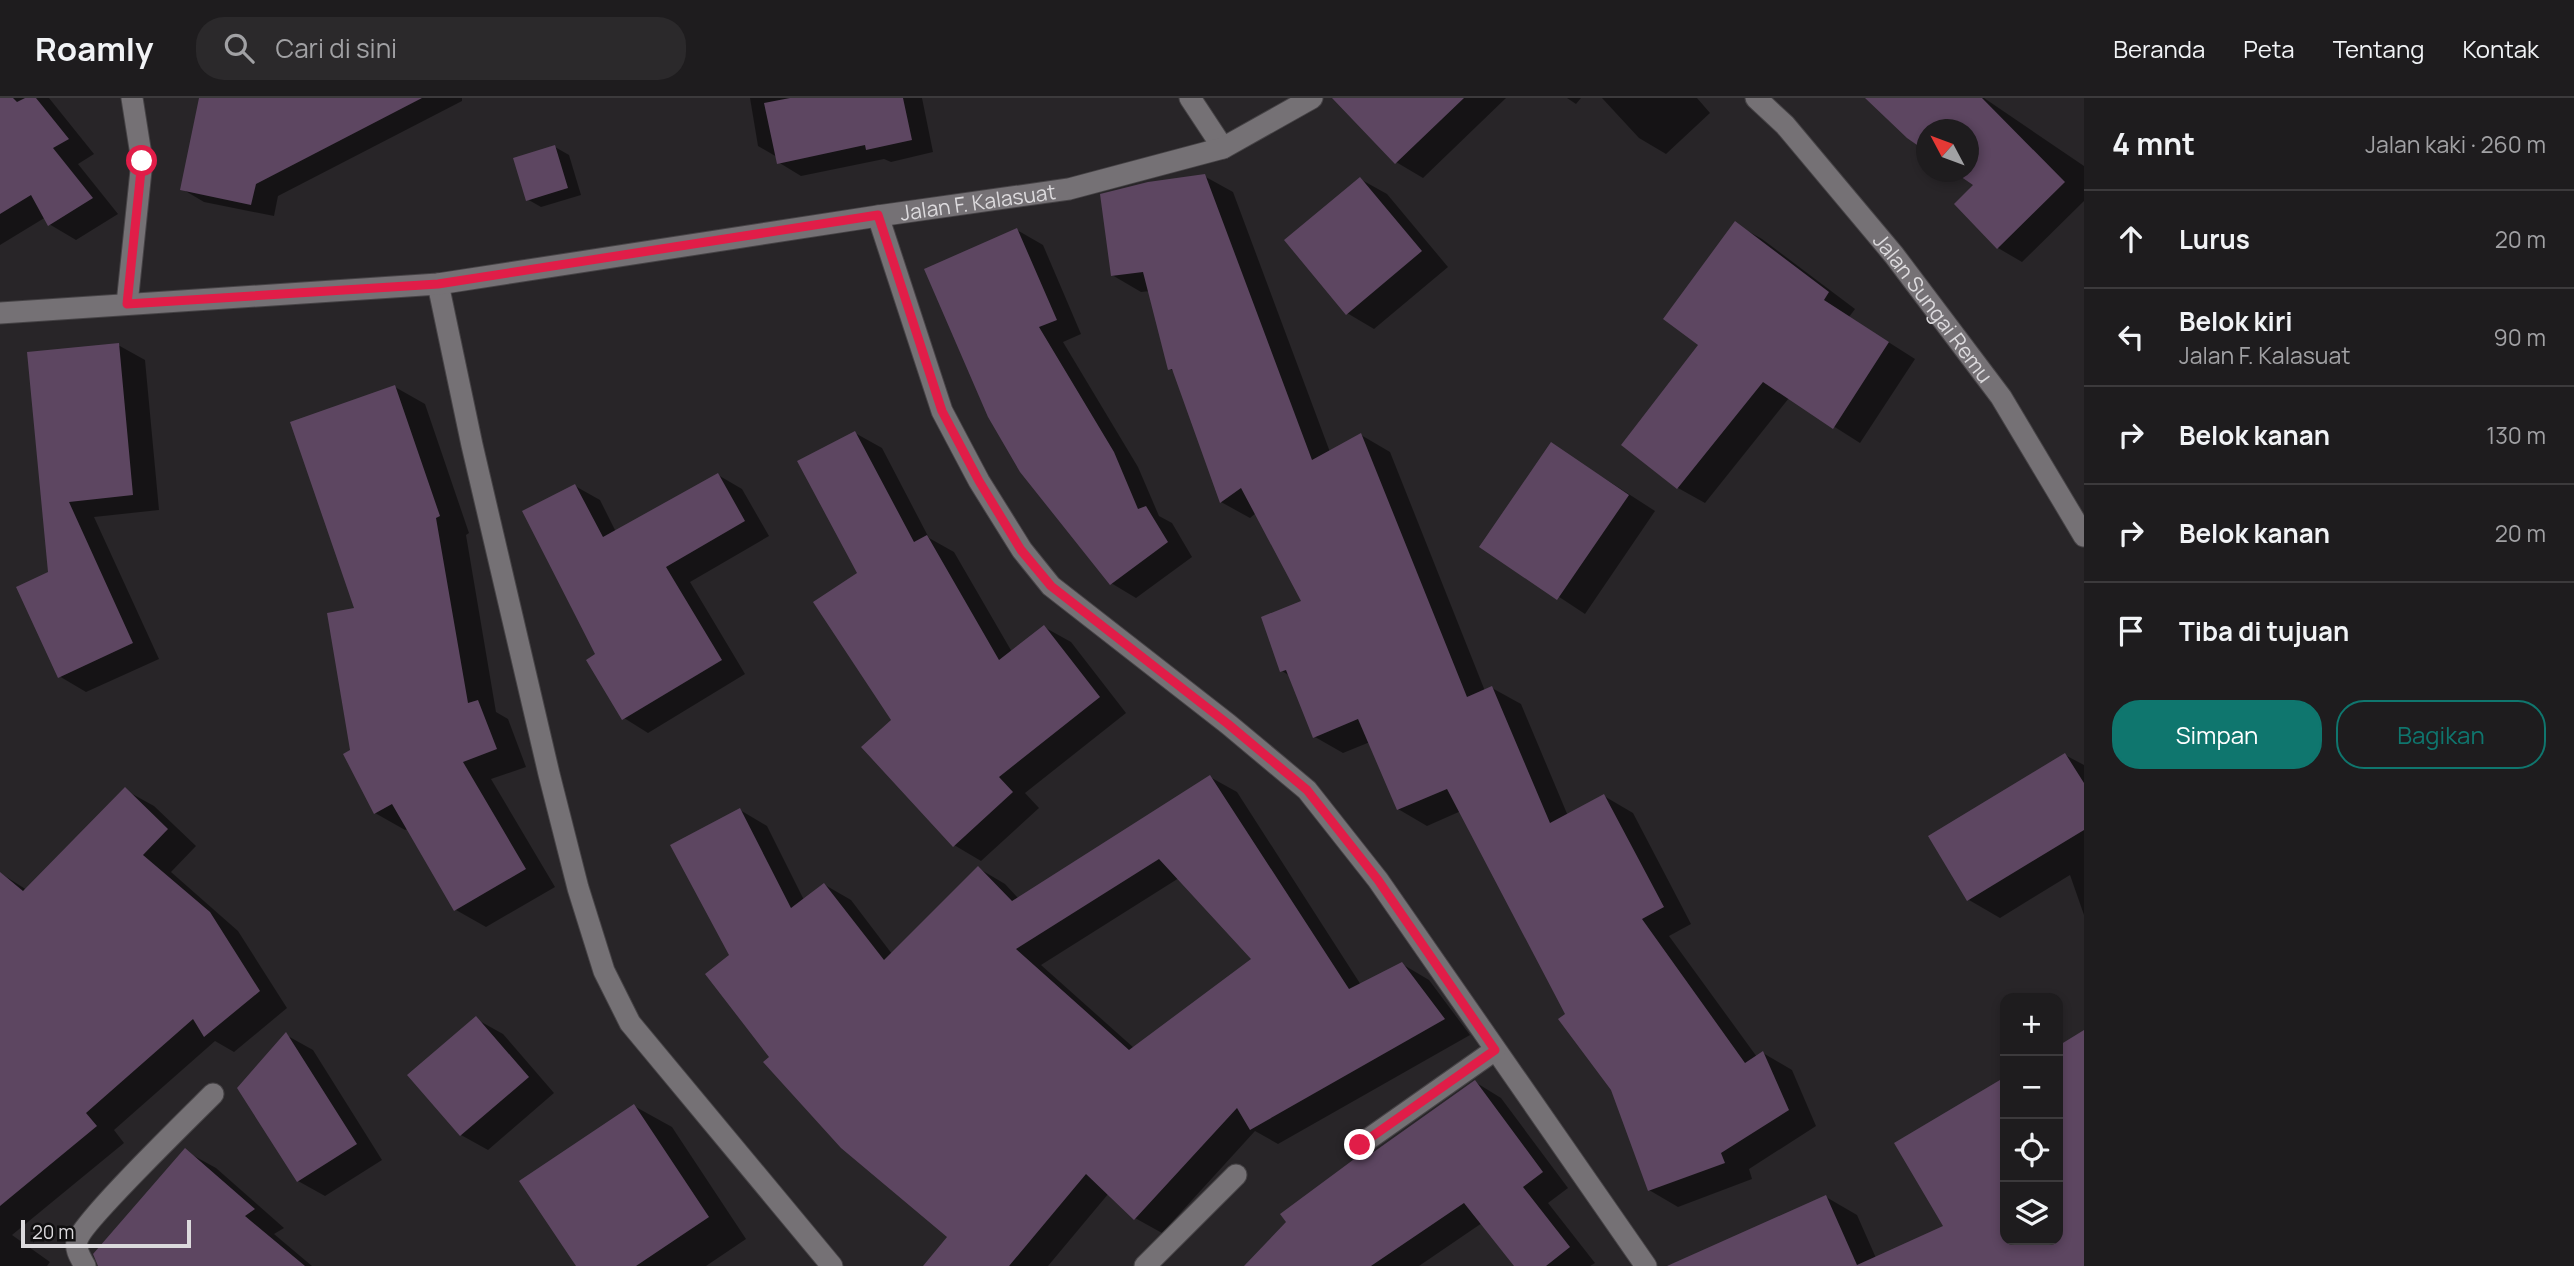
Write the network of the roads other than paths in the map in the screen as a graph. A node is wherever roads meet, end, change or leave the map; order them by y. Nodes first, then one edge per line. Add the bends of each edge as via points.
1 (132, 98) edge
2 (1190, 98) edge
3 (1312, 98) edge
4 (1756, 98) edge
5 (1223, 148) junction
6 (878, 215) junction
7 (438, 284) junction
8 (127, 304) junction
9 (0, 313) edge
10 (2084, 536) edge
11 (1495, 1050) junction
12 (213, 1094) dead end
13 (1360, 1145) dead end
14 (1236, 1175) dead end
15 (85, 1266) edge
16 (832, 1266) edge
17 (1145, 1266) edge
18 (1646, 1266) edge

1 - 8 street via 142,161
2 - 5 street
3 - 5 street, Jalan F. Kalasuat
4 - 10 street, Jalan Sungai Remu via 1785,125 1894,255 1993,386
5 - 6 street, Jalan F. Kalasuat via 1069,190
6 - 7 street, Jalan F. Kalasuat
6 - 11 street via 942,411 1021,550 1051,586 1307,790 1378,880
7 - 8 street, Jalan F. Kalasuat
7 - 16 street via 549,774 604,971 631,1023
8 - 9 street, Jalan F. Kalasuat
11 - 13 street
11 - 18 street
12 - 15 street via 77,1238 76,1250
14 - 17 street

